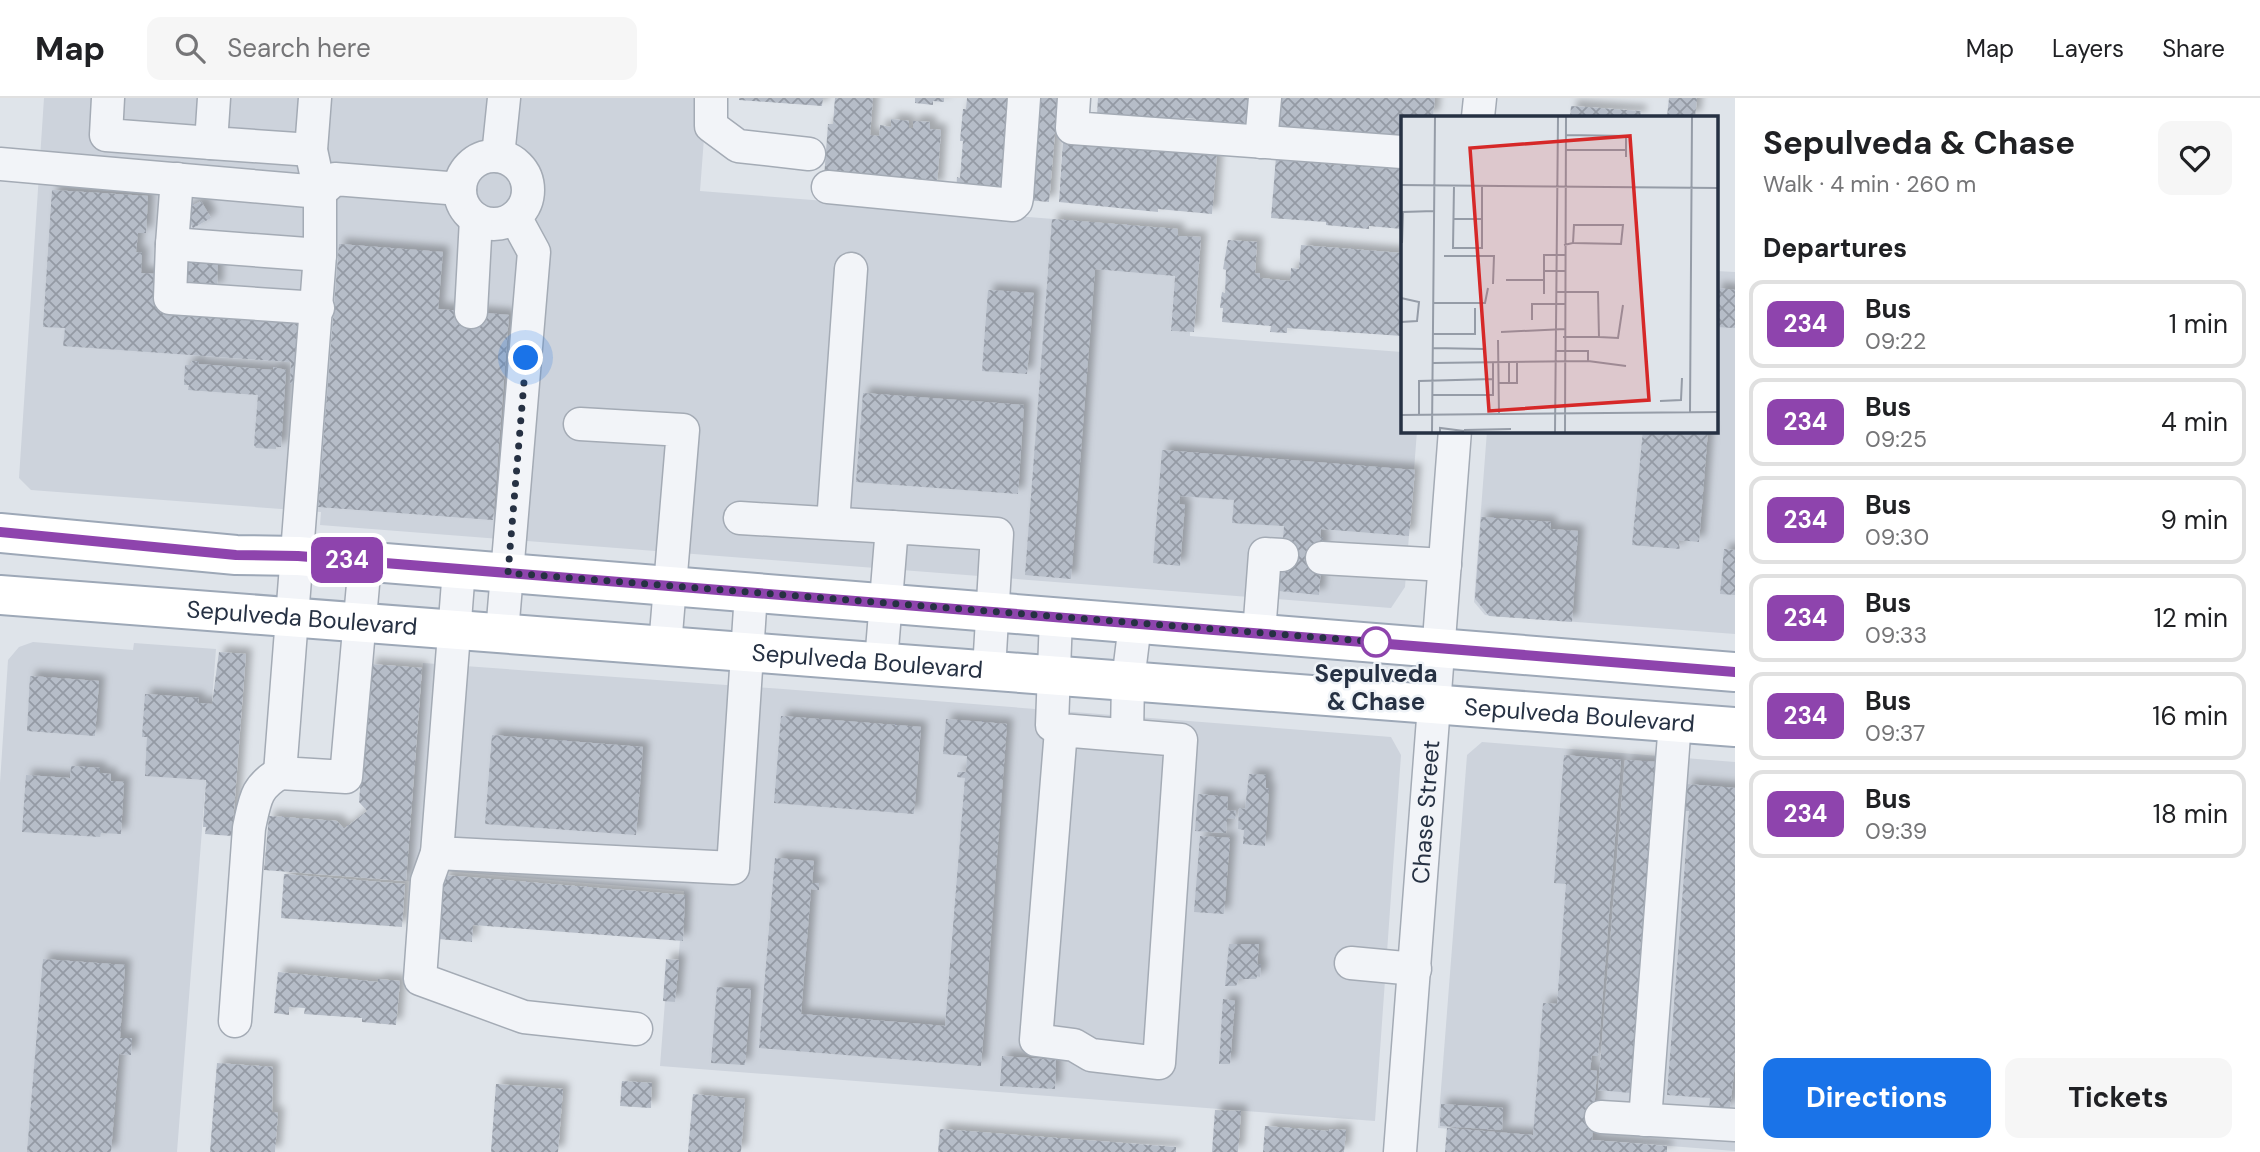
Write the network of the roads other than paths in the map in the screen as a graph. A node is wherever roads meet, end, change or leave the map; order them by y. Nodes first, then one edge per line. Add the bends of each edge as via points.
1 (108, 98) edge
2 (214, 98) edge
3 (315, 98) edge
4 (504, 98) edge
5 (711, 98) edge
6 (1024, 98) edge
7 (1074, 98) edge
8 (1265, 98) edge
9 (1480, 98) edge
10 (1478, 116) edge
11 (1261, 142) junction
12 (211, 143) junction
13 (311, 150) junction
14 (1401, 152) edge
15 (808, 153) dead end
16 (498, 156) junction
17 (0, 164) edge
18 (177, 179) junction
19 (828, 187) dead end
20 (460, 189) junction
21 (320, 192) junction
22 (514, 217) junction
23 (475, 219) junction
24 (172, 244) junction
25 (320, 256) junction
26 (851, 269) dead end
27 (318, 308) junction
28 (471, 312) dead end
29 (580, 424) dead end
30 (1455, 432) edge
31 (740, 518) dead end
32 (833, 523) junction
33 (892, 527) junction
34 (0, 533) edge
35 (1282, 555) dead end
36 (298, 556) junction
37 (1322, 558) dead end
38 (365, 562) junction
39 (1445, 565) junction
40 (459, 569) junction
41 (508, 573) junction
42 (670, 586) junction
43 (751, 593) junction
44 (0, 595) edge
45 (887, 604) junction
46 (993, 612) junction
47 (1056, 617) junction
48 (293, 618) junction
49 (359, 623) junction
50 (1135, 624) junction
51 (453, 629) junction
52 (502, 633) junction
53 (1259, 633) junction
54 (665, 646) junction
55 (1439, 647) junction
56 (747, 652) junction
57 (881, 662) junction
58 (989, 670) junction
59 (1735, 672) edge
60 (1053, 675) junction
61 (1128, 681) junction
62 (1435, 704) junction
63 (1675, 722) junction
64 (1735, 727) edge
65 (1060, 730) junction
66 (1127, 735) junction
67 (281, 773) junction
68 (437, 853) junction
69 (1351, 963) dead end
70 (1415, 969) junction
71 (235, 1021) dead end
72 (636, 1030) dead end
73 (1601, 1117) dead end
74 (1645, 1120) junction
75 (1735, 1125) edge
76 (1400, 1152) edge

1 - 12 street via 106,135
2 - 12 street
3 - 13 street
4 - 16 street
5 - 15 street via 710,126 738,146
6 - 19 street via 1017,202 1013,205
7 - 11 street via 1072,128
8 - 11 street
9 - 10 street
11 - 14 street
12 - 13 street
13 - 21 street
16 - 20 street via 474,161 461,178
16 - 22 street via 515,162 527,180 526,203
17 - 18 street
18 - 21 street
18 - 24 street
20 - 21 street via 335,179
20 - 23 street via 461,201
21 - 25 street
22 - 23 street via 499,224
22 - 41 street via 534,252
23 - 28 street
24 - 25 street
24 - 27 street via 170,298
25 - 27 street
26 - 32 street
27 - 36 street
29 - 42 street via 683,430
30 - 39 street, Chase Street
31 - 32 street
32 - 33 street
33 - 45 street
33 - 46 street via 997,534
34 - 36 main road via 236,555
35 - 53 street via 1265,554
36 - 38 main road
36 - 48 street
37 - 39 street
38 - 40 main road
38 - 49 street
39 - 55 street, Chase Street
40 - 41 main road
40 - 51 street
41 - 42 main road
41 - 52 street
42 - 43 main road
42 - 54 street
43 - 45 main road
43 - 56 street
44 - 48 main road, Sepulveda Boulevard
45 - 46 main road
45 - 57 street
46 - 47 main road
46 - 58 street
47 - 50 main road
47 - 60 street
48 - 49 main road, Sepulveda Boulevard
48 - 67 street
49 - 51 main road, Sepulveda Boulevard
49 - 67 street via 346,778
50 - 53 main road
50 - 61 street
51 - 52 main road, Sepulveda Boulevard
51 - 68 street
52 - 54 main road, Sepulveda Boulevard
53 - 55 main road
54 - 56 main road, Sepulveda Boulevard
55 - 59 main road
55 - 62 street, Chase Street
56 - 57 main road, Sepulveda Boulevard
56 - 68 street via 733,868
57 - 58 main road, Sepulveda Boulevard
58 - 60 main road, Sepulveda Boulevard
60 - 61 main road, Sepulveda Boulevard
60 - 65 street via 1052,725
61 - 62 main road, Sepulveda Boulevard
61 - 66 street
62 - 63 main road, Sepulveda Boulevard
62 - 70 street, Chase Street
63 - 64 main road, Sepulveda Boulevard
63 - 74 street
65 - 66 street
65 - 66 street via 1036,1041 1074,1045 1091,1055 1159,1063 1181,740
67 - 71 street via 265,781 249,828
68 - 72 street via 427,881 420,979 524,1017
69 - 70 street
70 - 76 street, Chase Street
73 - 74 street
74 - 75 street

